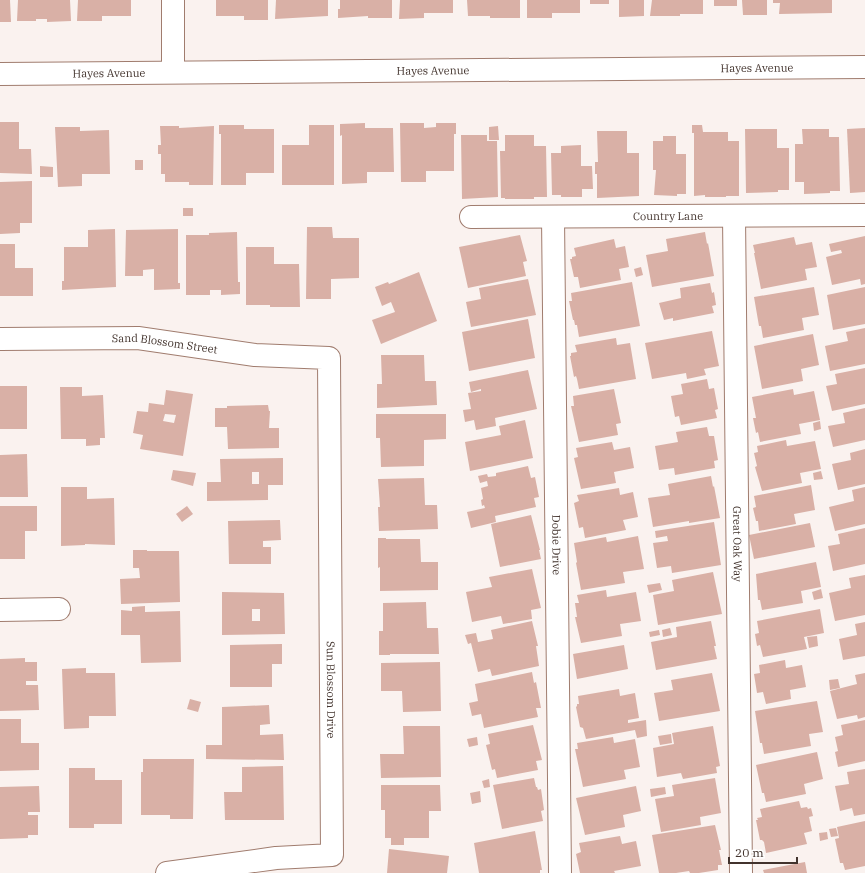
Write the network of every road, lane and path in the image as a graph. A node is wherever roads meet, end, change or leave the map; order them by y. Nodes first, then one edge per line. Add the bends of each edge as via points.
1 (173, 0) edge
2 (865, 67) edge
3 (173, 72) junction
4 (0, 74) edge
5 (865, 215) edge
6 (734, 216) junction
7 (471, 217) dead end
8 (552, 217) junction
9 (0, 339) edge
10 (329, 358) joint
11 (59, 609) dead end
12 (0, 610) edge
13 (167, 873) edge
14 (560, 873) edge
15 (741, 873) edge

1 - 3 street
2 - 3 street, Hayes Avenue
3 - 4 street, Hayes Avenue
5 - 6 street, Country Lane
6 - 8 street, Country Lane
6 - 15 street, Great Oak Way
7 - 8 street, Country Lane
8 - 14 street, Dobie Drive
9 - 10 street, Sand Blossom Street via 138,338 255,355
10 - 13 street, Sun Blossom Drive via 332,855 276,858
11 - 12 street

